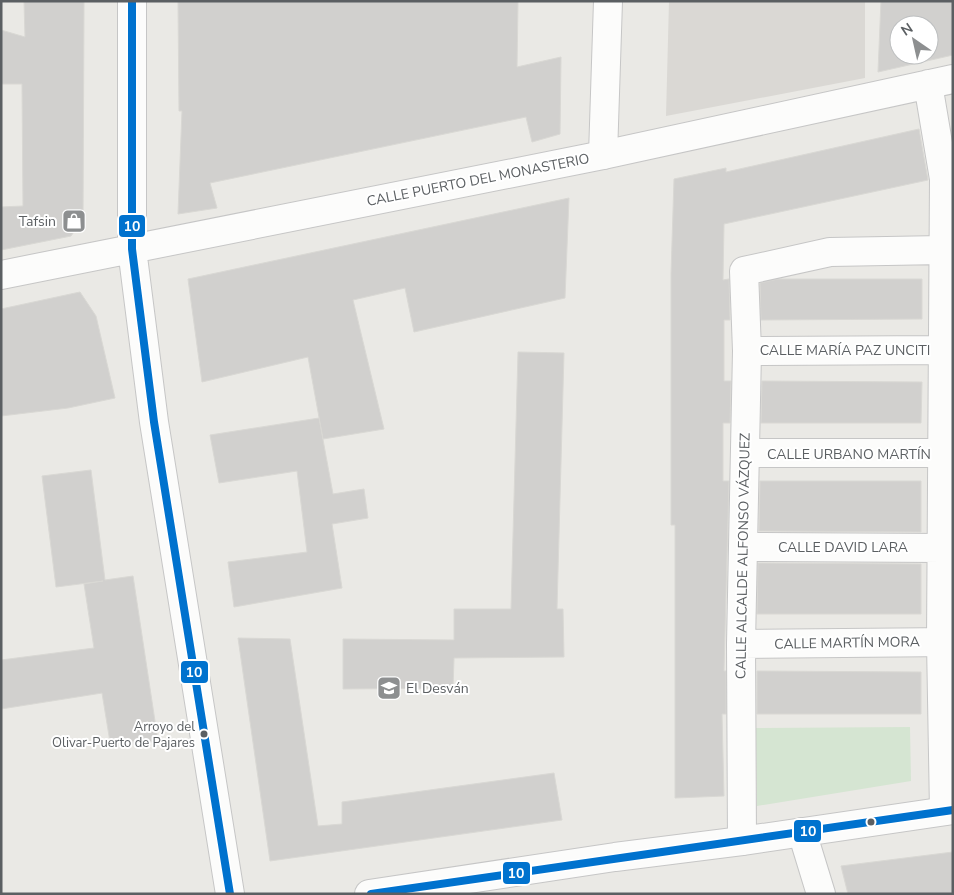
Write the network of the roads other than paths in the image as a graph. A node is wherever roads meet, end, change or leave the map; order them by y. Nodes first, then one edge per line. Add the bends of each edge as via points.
1 (132, 1) edge
2 (608, 1) edge
3 (941, 82) edge
4 (603, 155) junction
5 (132, 249) junction
6 (943, 250) junction
7 (1, 275) edge
8 (944, 350) junction
9 (747, 351) junction
10 (745, 453) junction
11 (948, 454) edge
12 (744, 547) junction
13 (942, 548) junction
14 (947, 642) edge
15 (741, 644) junction
16 (948, 811) edge
17 (802, 832) junction
18 (742, 841) junction
19 (230, 894) edge
20 (369, 894) edge
21 (821, 894) edge

1 - 5 street
2 - 4 street
3 - 4 street, CALLE PUERTO DEL MONASTERIO
3 - 6 street, CALLE MARÍA PAZ UNCITI
4 - 5 street, CALLE PUERTO DEL MONASTERIO
5 - 7 street, CALLE PUERTO DEL MONASTERIO
5 - 19 street via 154,422
6 - 8 street, CALLE MARÍA PAZ UNCITI
6 - 9 street, CALLE ALCALDE ALFONSO VÁZQUEZ via 830,252 744,271
8 - 9 street, CALLE MARÍA PAZ UNCITI
8 - 11 street, CALLE MARÍA PAZ UNCITI
9 - 10 street, CALLE ALCALDE ALFONSO VÁZQUEZ
10 - 11 street, CALLE URBANO MARTÍN
10 - 12 street, CALLE ALCALDE ALFONSO VÁZQUEZ
11 - 13 street, CALLE MARÍA PAZ UNCITI
12 - 13 street, CALLE DAVID LARA
12 - 15 street, CALLE ALCALDE ALFONSO VÁZQUEZ
13 - 14 street, CALLE MARÍA PAZ UNCITI
14 - 15 street, CALLE MARTÍN MORA
14 - 16 street, CALLE MARÍA PAZ UNCITI
15 - 18 street, CALLE ALCALDE ALFONSO VÁZQUEZ
16 - 17 street
17 - 18 street
17 - 21 street
18 - 20 street

